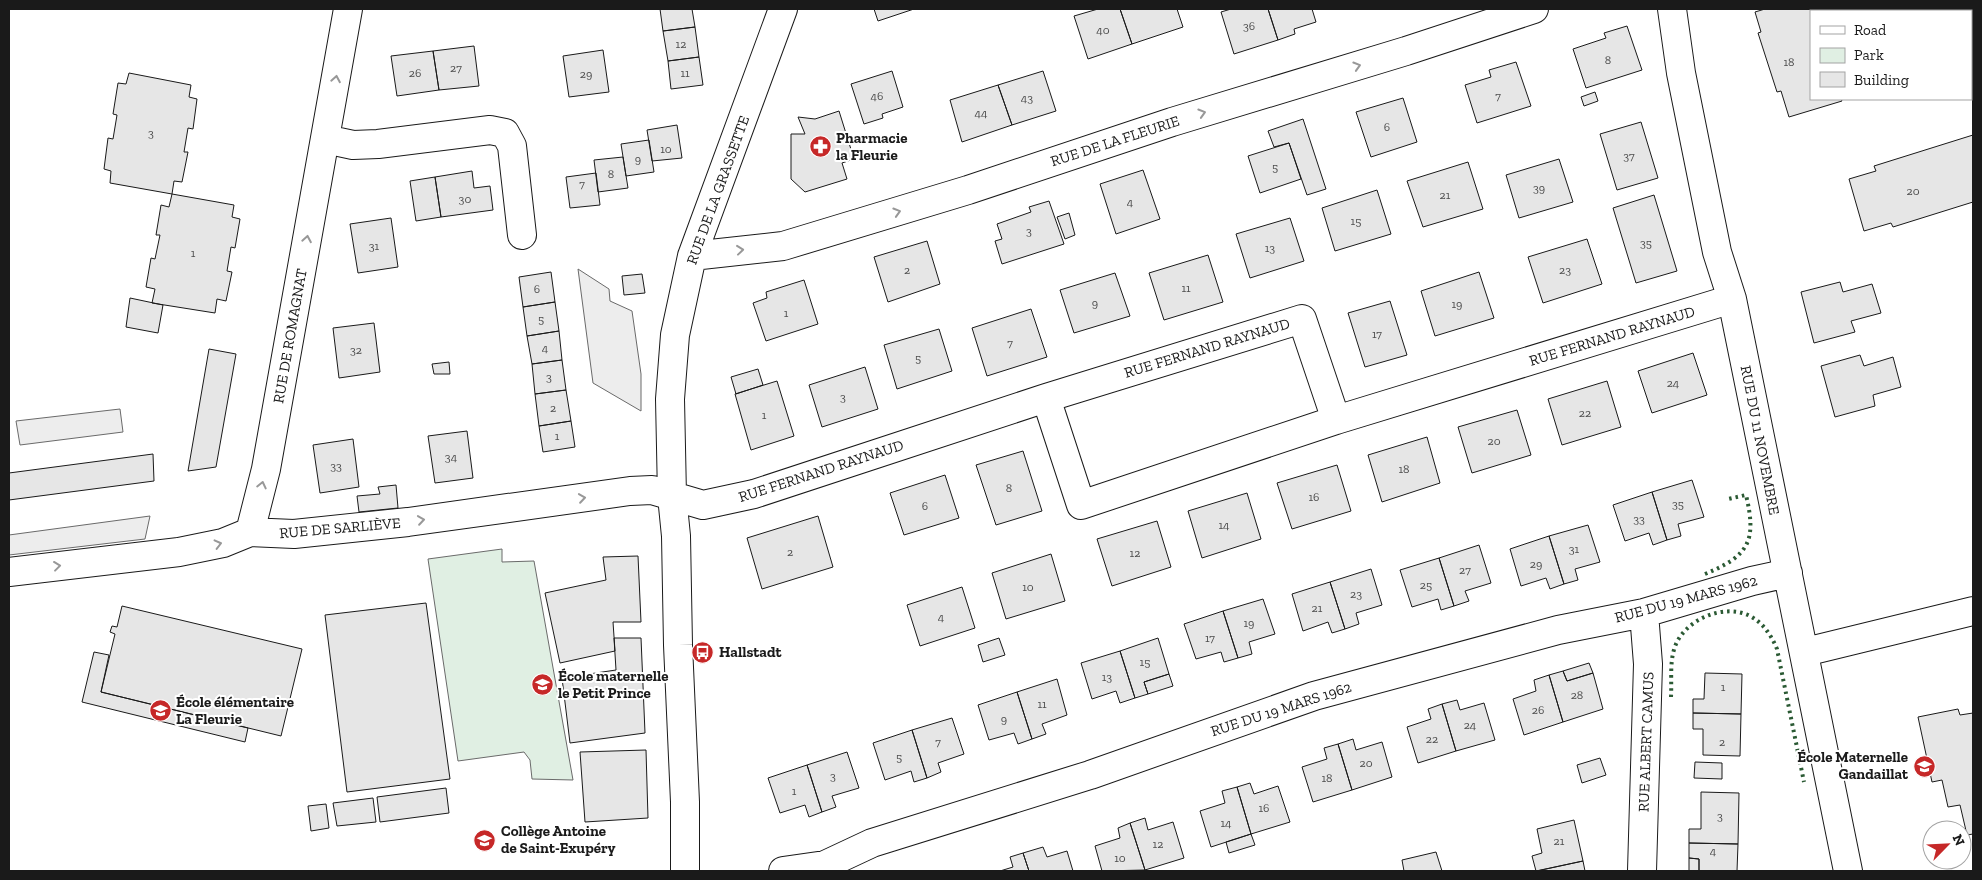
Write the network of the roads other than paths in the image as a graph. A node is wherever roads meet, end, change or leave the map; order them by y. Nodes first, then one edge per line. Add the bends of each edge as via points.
1 (348, 9) edge
2 (783, 9) edge
3 (1534, 9) edge
4 (1672, 9) edge
5 (325, 139) junction
6 (522, 234) dead end
7 (692, 256) junction
8 (1732, 299) junction
9 (1046, 398) junction
10 (1336, 420) junction
11 (672, 496) junction
12 (250, 532) junction
13 (9, 572) edge
14 (1788, 573) junction
15 (1973, 611) edge
16 (1644, 614) junction
17 (1804, 652) junction
18 (826, 868) edge
19 (685, 871) edge
20 (783, 871) edge
21 (1642, 871) edge
22 (1848, 871) edge

5 -> 1 street, RUE DE ROMAGNAT
2 - 7 street, RUE DE LA GRASSETTE
7 -> 3 street, RUE DE LA FLEURIE via 783,246
4 - 8 street, RUE DU 11 NOVEMBRE via 1681,73 1717,252
5 - 6 street via 353,145 490,130 505,133 512,146
12 -> 5 street, RUE DE ROMAGNAT via 266,469
7 - 11 street, RUE DE LA GRASSETTE via 675,335 670,399
8 - 10 street, RUE FERNAND RAYNAUD
8 - 14 street, RUE DU 11 NOVEMBRE
9 - 10 street, RUE FERNAND RAYNAUD via 1302,319
9 - 10 street via 1081,505
9 - 11 street, RUE FERNAND RAYNAUD via 736,499 703,505
12 -> 11 street, RUE DE SARLIÈVE via 294,534 408,522 630,491 652,490
11 - 19 street, RUE DE LA GRASSETTE via 676,536
13 -> 12 street, RUE DE SARLIÈVE via 179,552 223,543
14 - 16 street, RUE DU 19 MARS 1962
14 - 17 street, RUE DU 11 NOVEMBRE
15 - 17 street
16 - 18 street, RUE DU 19 MARS 1962 via 1558,630 1314,696 1090,774 872,843
16 - 21 street, RUE ALBERT CAMUS via 1648,664
17 - 22 street, RUE DU 11 NOVEMBRE
18 - 20 street, RUE DU 19 MARS 1962

